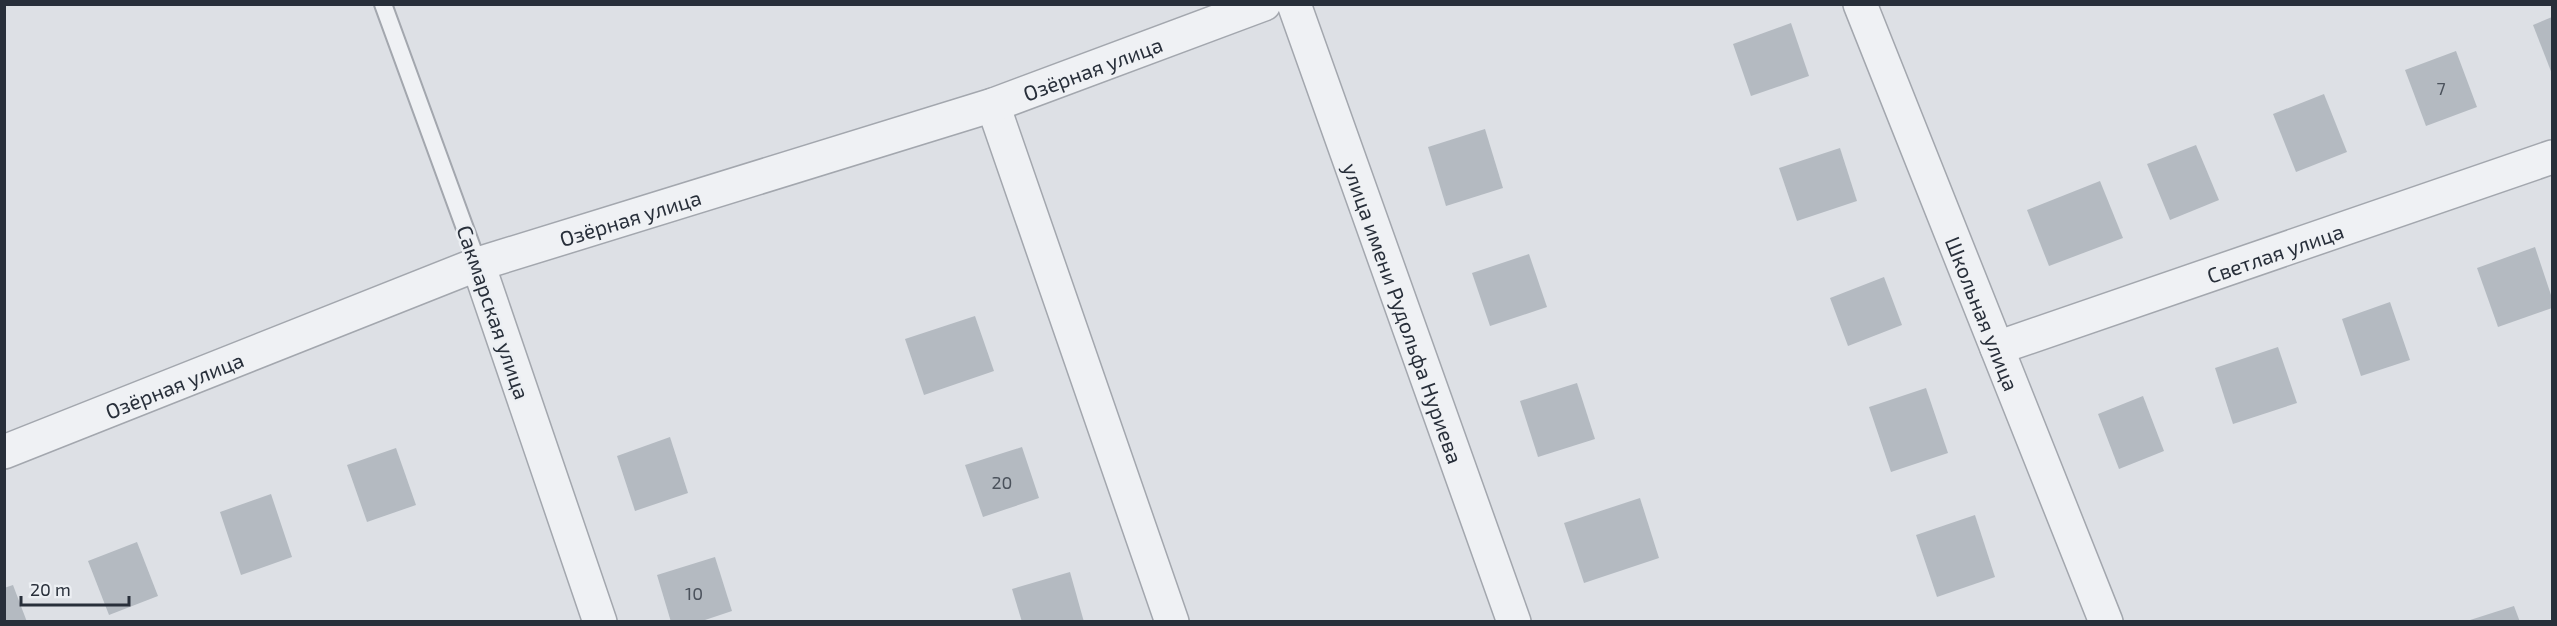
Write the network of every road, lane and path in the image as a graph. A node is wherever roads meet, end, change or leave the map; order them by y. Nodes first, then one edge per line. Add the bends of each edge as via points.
1 (383, 4) edge
2 (1264, 4) edge
3 (1294, 4) edge
4 (1860, 4) edge
5 (993, 105) junction
6 (2553, 157) edge
7 (478, 264) junction
8 (1997, 348) junction
9 (4, 452) edge
10 (600, 621) edge
11 (1172, 621) edge
12 (1514, 621) edge
13 (2106, 621) edge

1 - 7 lane, Сакмарская улица
2 - 5 street, Озёрная улица
3 - 12 street, улица имени Рудольфа Нуриева
4 - 8 street, Школьная улица
5 - 7 street, Озёрная улица
5 - 11 street
6 - 8 street, Светлая улица
7 - 9 street, Озёрная улица
7 - 10 street, Сакмарская улица
8 - 13 street, Школьная улица

